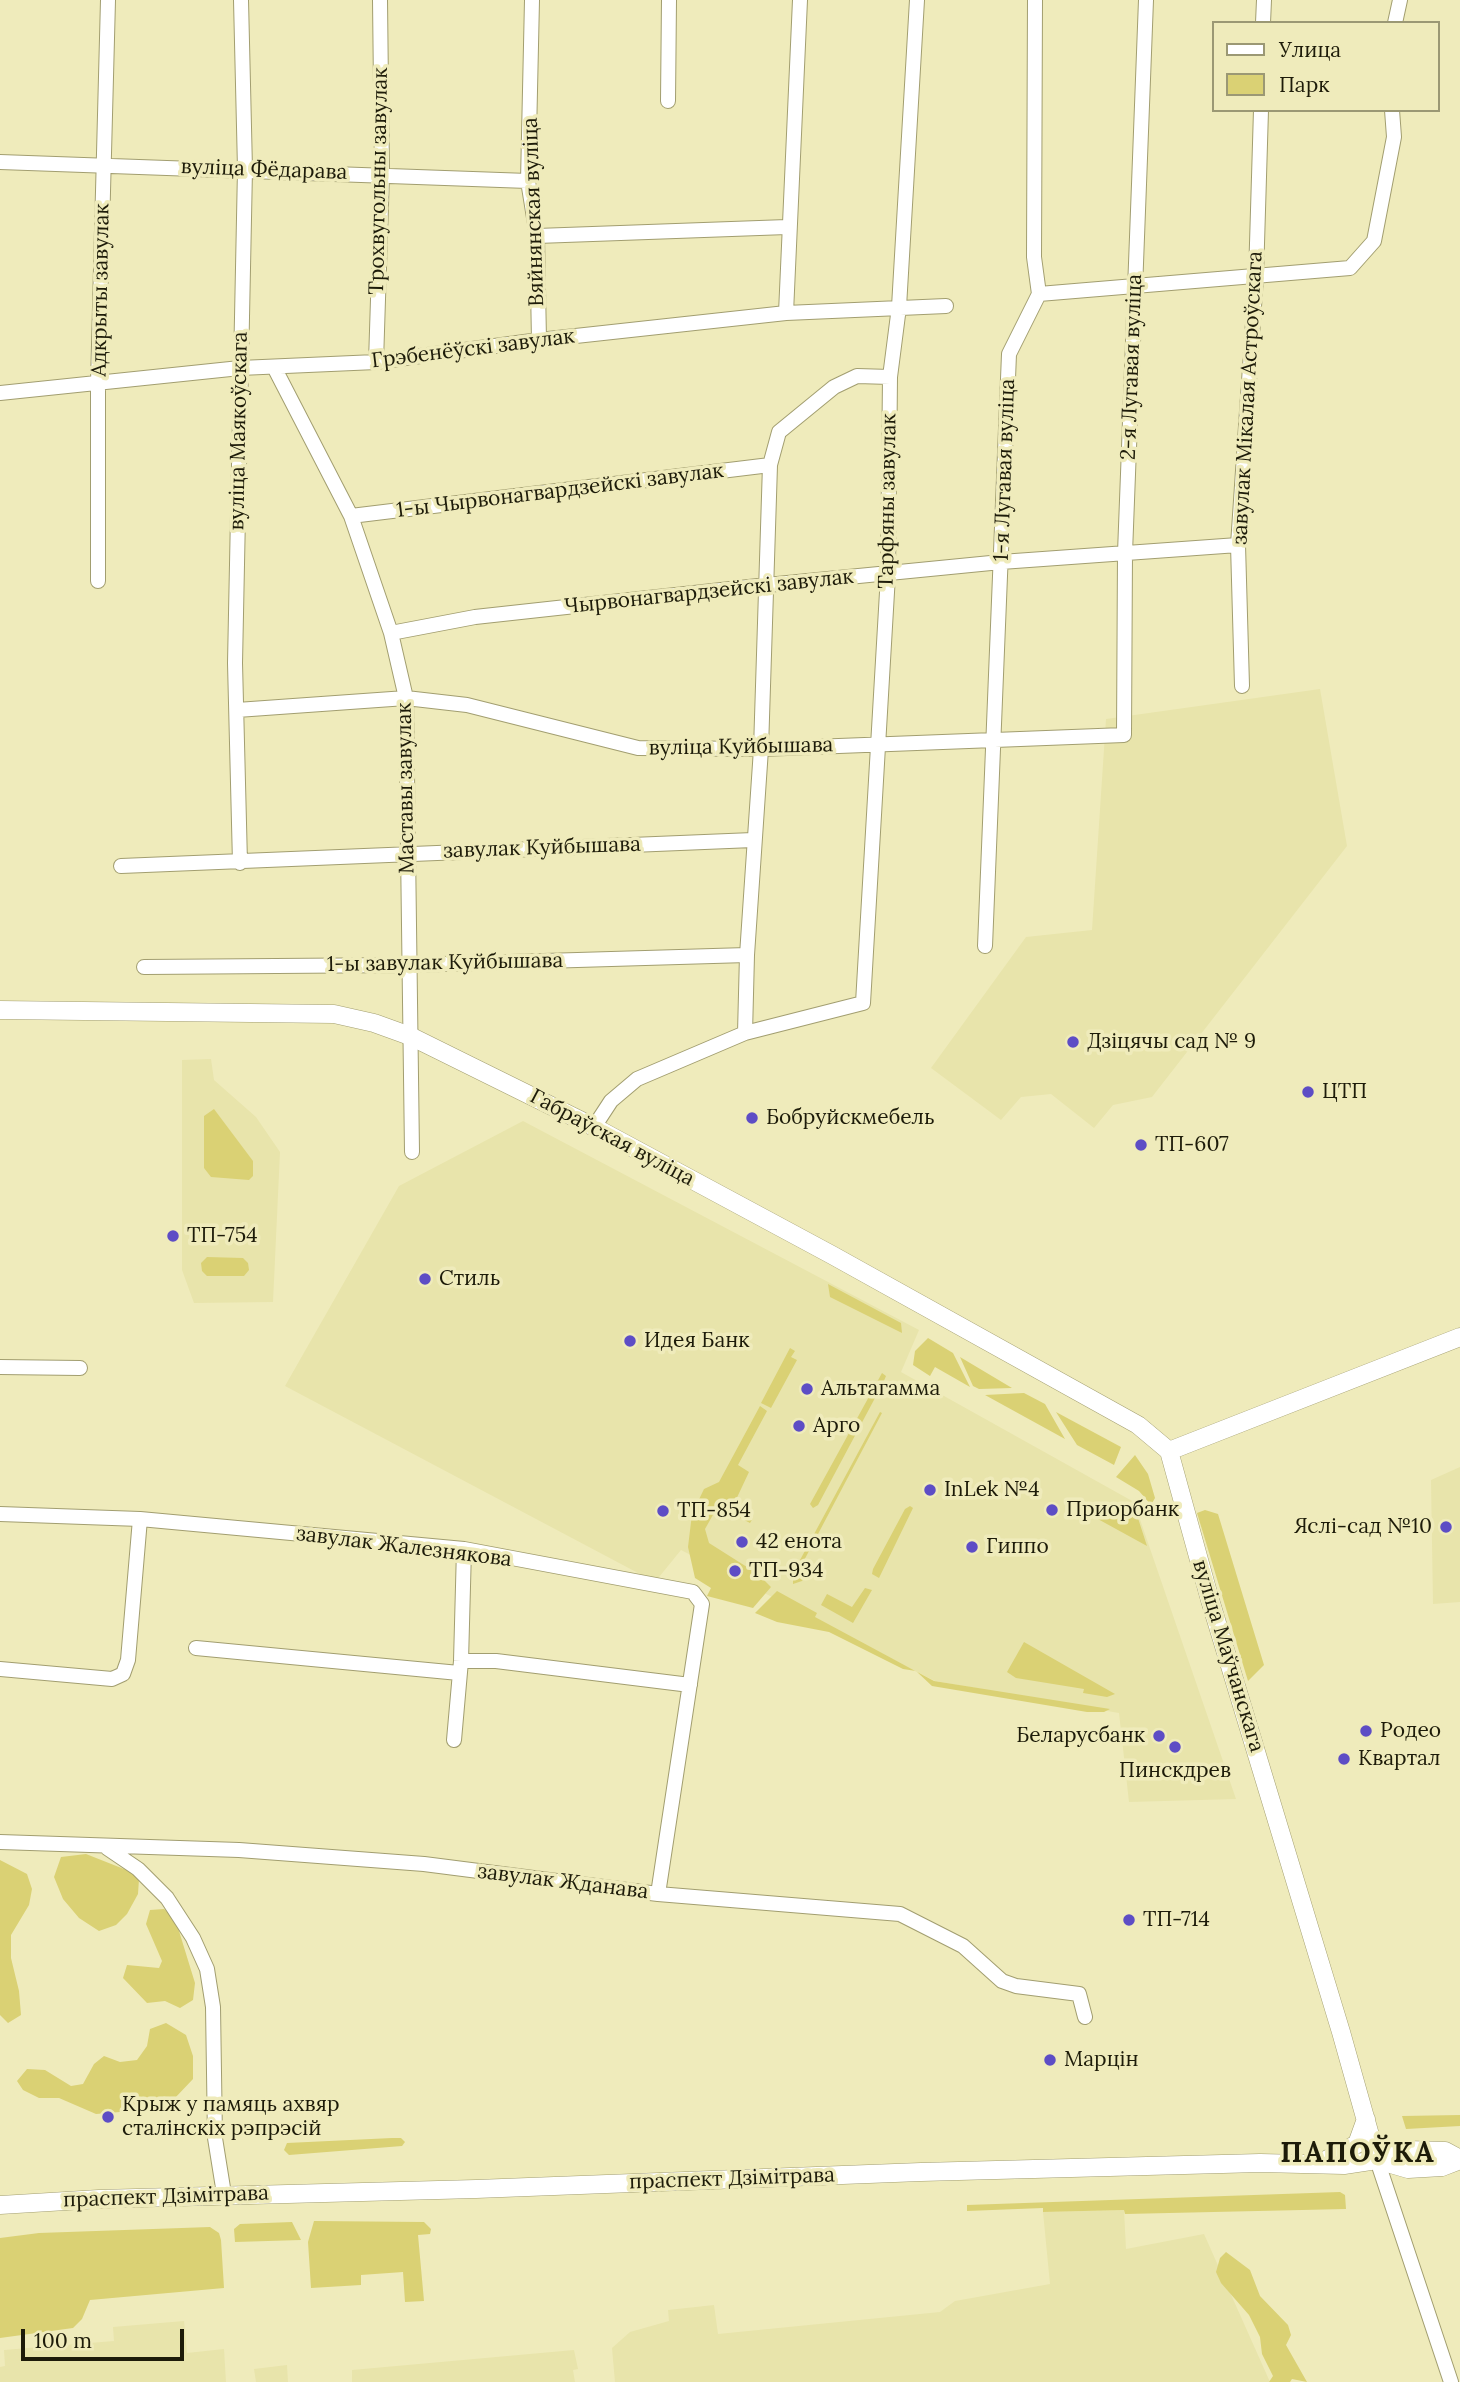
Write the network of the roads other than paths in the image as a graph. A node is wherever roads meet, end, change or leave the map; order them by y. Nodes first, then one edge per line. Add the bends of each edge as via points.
1 (108, 0) edge
2 (241, 0) edge
3 (380, 0) edge
4 (532, 0) edge
5 (668, 0) edge
6 (800, 0) edge
7 (917, 0) edge
8 (1035, 0) edge
9 (1146, 0) edge
10 (1264, 0) edge
11 (1400, 0) edge
12 (1263, 21) edge
13 (1395, 21) edge
14 (668, 101) dead end
15 (1261, 112) edge
16 (1392, 112) edge
17 (0, 162) edge
18 (104, 163) junction
19 (244, 169) junction
20 (382, 174) junction
21 (528, 181) junction
22 (788, 227) junction
23 (537, 236) junction
24 (1256, 277) junction
25 (1135, 287) junction
26 (1039, 294) junction
27 (946, 306) dead end
28 (899, 307) junction
29 (786, 313) junction
30 (539, 340) junction
31 (376, 362) junction
32 (274, 367) junction
33 (240, 368) junction
34 (890, 377) junction
35 (98, 383) junction
36 (0, 393) edge
37 (770, 465) junction
38 (351, 516) junction
39 (1238, 545) junction
40 (1125, 553) junction
41 (1001, 562) junction
42 (888, 575) junction
43 (98, 581) dead end
44 (767, 585) junction
45 (391, 634) junction
46 (1242, 685) dead end
47 (406, 698) junction
48 (237, 710) junction
49 (1124, 735) joint
50 (995, 738) junction
51 (878, 744) junction
52 (761, 749) junction
53 (753, 840) junction
54 (408, 853) junction
55 (240, 863) junction
56 (121, 866) dead end
57 (985, 946) dead end
58 (747, 955) junction
59 (408, 965) junction
60 (144, 967) dead end
61 (0, 1010) edge
62 (745, 1033) junction
63 (410, 1036) junction
64 (594, 1127) junction
65 (412, 1152) dead end
66 (1460, 1337) edge
67 (0, 1367) edge
68 (80, 1368) dead end
69 (1169, 1451) junction
70 (0, 1514) edge
71 (140, 1519) junction
72 (464, 1549) junction
73 (196, 1648) dead end
74 (460, 1667) junction
75 (0, 1669) edge
76 (690, 1685) junction
77 (454, 1740) dead end
78 (0, 1842) edge
79 (105, 1846) junction
80 (658, 1895) junction
81 (1085, 2017) dead end
82 (1366, 2119) junction
83 (1377, 2160) junction
84 (1460, 2160) edge
85 (1319, 2164) junction
86 (224, 2194) junction
87 (0, 2205) edge
88 (1451, 2382) edge

1 - 18 street, Адкрыты завулак
2 - 19 street, вуліца Маякоўскага
3 - 20 street, Трохвугольны завулак
4 - 21 street, Вяйнянская вуліца
5 - 14 street
6 - 22 street
7 - 28 street, Тарфяны завулак
8 - 26 street via 1034,257
9 - 25 street, 2-я Лугавая вуліца
10 - 12 street
11 - 13 street
15 - 24 street, завулак Мікалая Астроўскага
16 - 24 street via 1394,137 1374,241 1350,268
17 - 18 street, вуліца Фёдарава
18 - 19 street, вуліца Фёдарава
18 - 35 street, Адкрыты завулак
19 - 20 street, вуліца Фёдарава
19 - 33 street, вуліца Маякоўскага
20 - 21 street, вуліца Фёдарава
20 - 31 street, Трохвугольны завулак
21 - 23 street, Вяйнянская вуліца
22 - 23 street
22 - 29 street
23 - 30 street, Вяйнянская вуліца
24 - 25 street
24 - 39 street, завулак Мікалая Астроўскага
25 - 26 street
25 - 40 street, 2-я Лугавая вуліца
26 - 41 street, 1-я Лугавая вуліца via 1009,354
27 - 28 street, Грэбенёўскі завулак
28 - 29 street, Грэбенёўскі завулак
28 - 34 street, Тарфяны завулак
29 - 30 street, Грэбенёўскі завулак
30 - 31 street, Грэбенёўскі завулак
31 - 32 street, Грэбенёўскі завулак
32 - 33 street, Грэбенёўскі завулак
32 - 38 street, Маставы завулак
33 - 35 street, Грэбенёўскі завулак
33 - 48 street, вуліца Маякоўскага
34 - 37 street via 857,376 834,387 779,432
34 - 42 street, Тарфяны завулак
35 - 36 street, Грэбенёўскі завулак
35 - 43 street, Адкрыты завулак
37 - 38 street, 1-ы Чырвонагвардзейскі завулак
37 - 44 street
38 - 45 street, Маставы завулак
39 - 40 street, Чырвонагвардзейскі завулак
39 - 46 street, завулак Мікалая Астроўскага
40 - 41 street, Чырвонагвардзейскі завулак
40 - 49 street, 2-я Лугавая вуліца
41 - 42 street, Чырвонагвардзейскі завулак
41 - 50 street, 1-я Лугавая вуліца
42 - 44 street, Чырвонагвардзейскі завулак
42 - 51 street, Тарфяны завулак
44 - 45 street, Чырвонагвардзейскі завулак via 475,617
44 - 52 street
45 - 47 street, Маставы завулак
47 - 48 street, вуліца Куйбышава
47 - 52 street, вуліца Куйбышава via 467,705 638,748
47 - 54 street, Маставы завулак
48 - 55 street, вуліца Маякоўскага
49 - 50 street, вуліца Куйбышава
50 - 51 street, вуліца Куйбышава
50 - 57 street, 1-я Лугавая вуліца
51 - 52 street, вуліца Куйбышава
51 - 62 street, Тарфяны завулак via 863,1003
52 - 53 street
53 - 54 street, завулак Куйбышава
53 - 58 street
54 - 55 street, завулак Куйбышава
54 - 59 street, Маставы завулак
55 - 56 street, завулак Куйбышава
58 - 59 street, 1-ы завулак Куйбышава
58 - 62 street
59 - 60 street, 1-ы завулак Куйбышава
59 - 63 street, Маставы завулак
61 - 63 main road, Габраўская вуліца via 334,1014
62 - 64 street via 637,1079 611,1101
63 - 64 main road, Габраўская вуліца
63 - 65 street, Маставы завулак
64 - 69 main road, Габраўская вуліца via 1138,1425
66 - 69 main road
67 - 68 street
69 - 82 main road, вуліца Маўчанскага
70 - 71 street, завулак Жалезнякова
71 - 72 street, завулак Жалезнякова
71 - 75 street via 123,1674 112,1679
72 - 74 street
72 - 76 street, завулак Жалезнякова via 693,1592 702,1604
73 - 74 street
74 - 76 street via 496,1661
74 - 77 street
76 - 80 street
78 - 79 street, завулак Жданава
79 - 80 street, завулак Жданава via 239,1850 424,1864
79 - 86 street via 138,1869 167,1898 193,1938 210,1979 215,2138
80 - 81 street, завулак Жданава via 900,1914 963,1946 1002,1981 1079,1994
82 - 83 main road, вуліца Маўчанскага
82 - 85 main road via 1357,2144
83 - 84 main road, праспект Дзімітрава via 1406,2150 1445,2151
83 - 85 main road, праспект Дзімітрава
83 - 88 street
85 - 86 main road, праспект Дзімітрава
86 - 87 main road, праспект Дзімітрава

